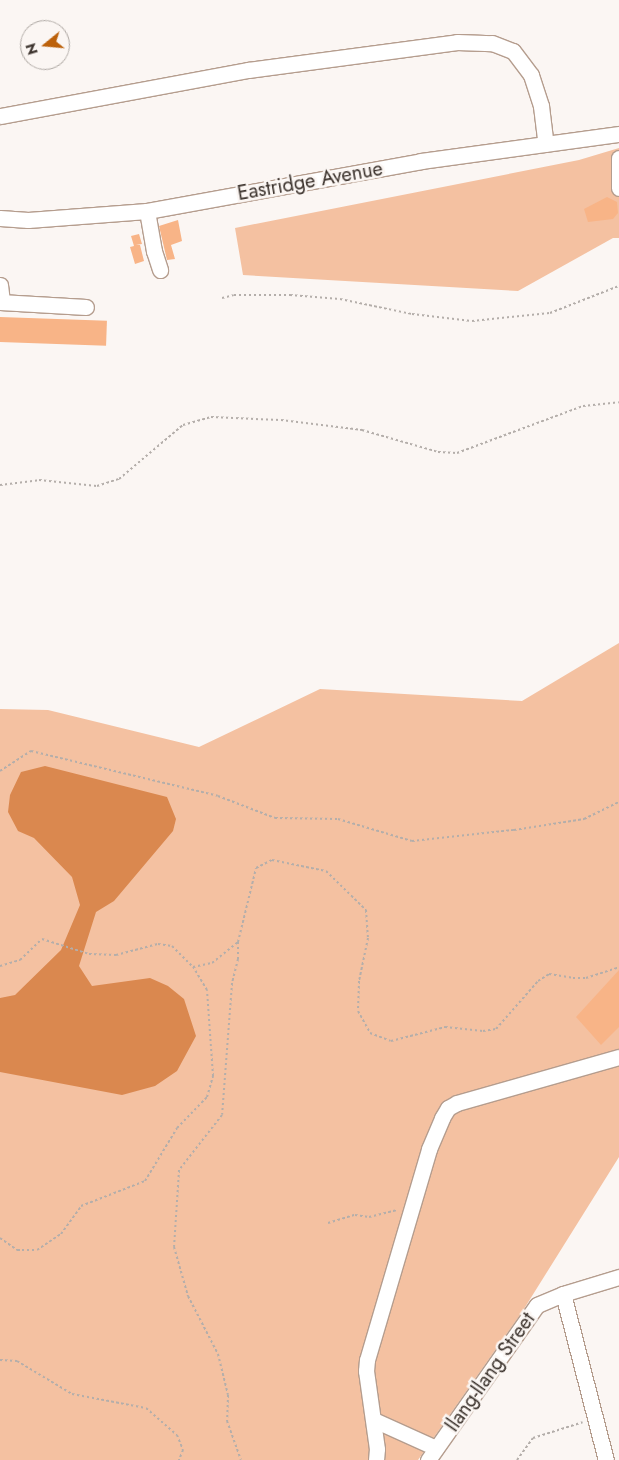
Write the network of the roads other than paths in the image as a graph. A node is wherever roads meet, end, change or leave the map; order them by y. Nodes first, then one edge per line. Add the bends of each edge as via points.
1 (0, 116) edge
2 (619, 134) edge
3 (619, 141) edge
4 (546, 144) junction
5 (619, 158) edge
6 (619, 188) edge
7 (147, 211) junction
8 (0, 218) edge
9 (160, 270) dead end
10 (0, 285) edge
11 (1, 302) edge
12 (86, 307) dead end
13 (619, 1057) edge
14 (619, 1277) edge
15 (563, 1294) junction
16 (374, 1420) junction
17 (432, 1454) edge
18 (376, 1460) edge
19 (606, 1460) edge

1 - 4 street via 248,70 457,42 492,42 513,51 531,75 541,106
2 - 3 street
2 - 4 street, Eastridge Avenue
4 - 7 street, Eastridge Avenue via 421,162
5 - 6 street
7 - 8 street, Eastridge Avenue via 28,220
7 - 9 street
10 - 11 street
11 - 12 street
13 - 16 street via 448,1108 437,1126 366,1366
14 - 15 street, Ilang-Ilang Street
15 - 17 street, Ilang-Ilang Street via 537,1304
15 - 19 street
16 - 17 street
16 - 18 street

